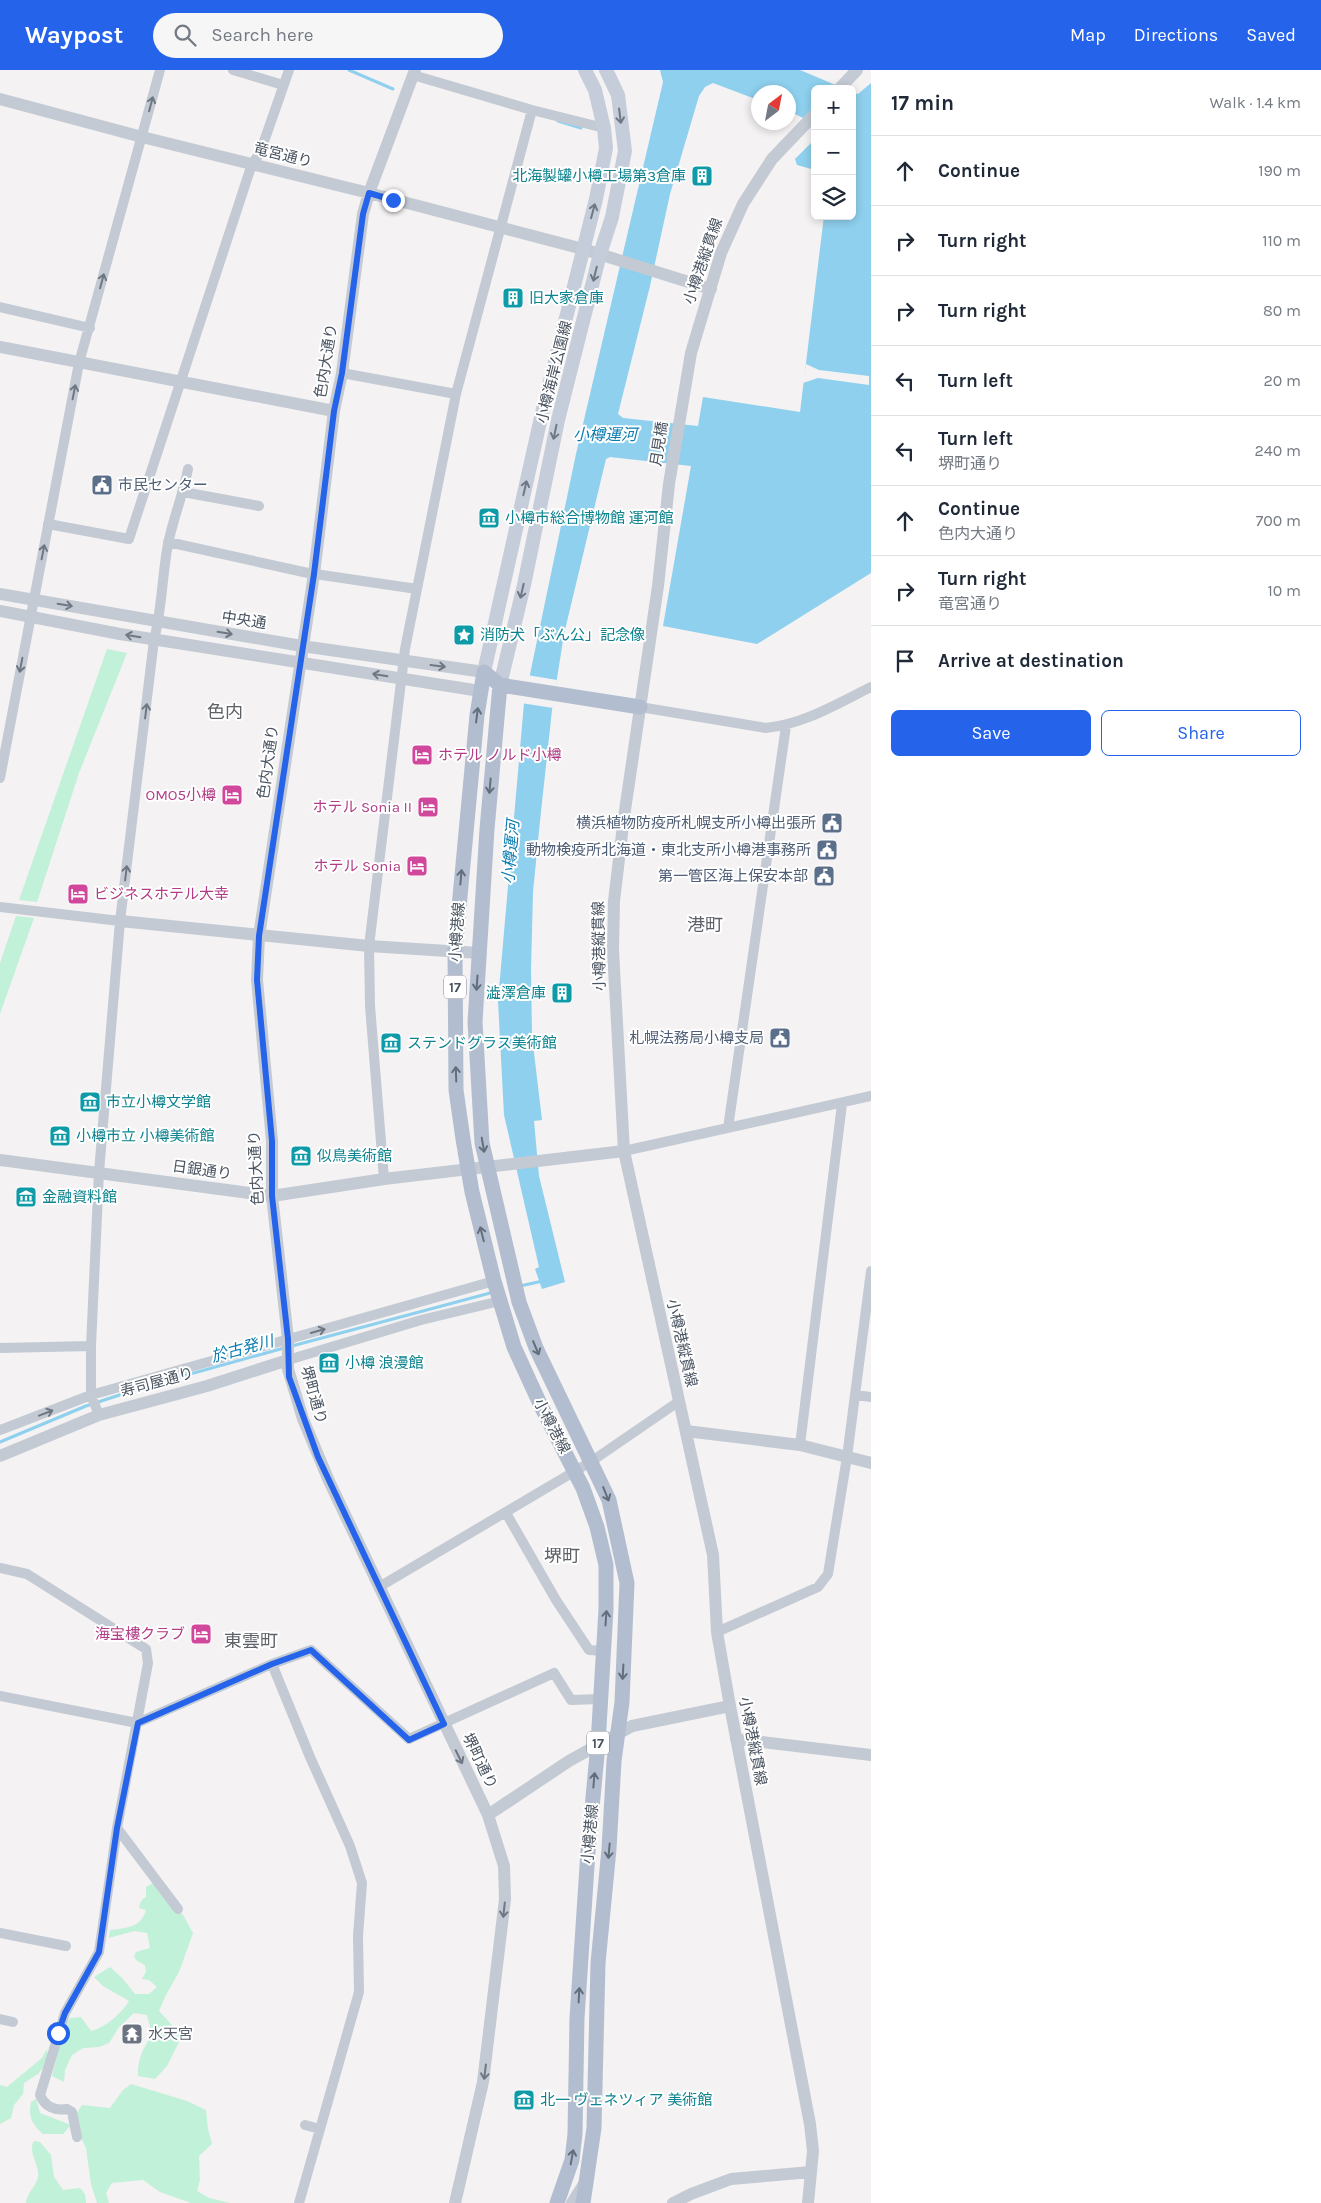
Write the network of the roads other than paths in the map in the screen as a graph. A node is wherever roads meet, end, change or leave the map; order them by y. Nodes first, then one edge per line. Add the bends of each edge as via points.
1 (160, 70) edge
2 (234, 70) edge
3 (289, 70) edge
4 (585, 70) edge
5 (606, 70) edge
6 (857, 70) edge
7 (414, 73) edge
8 (283, 85) junction
9 (843, 85) edge
10 (0, 99) edge
11 (532, 110) junction
12 (811, 118) edge
13 (604, 128) junction
14 (142, 138) junction
15 (252, 164) junction
16 (369, 193) junction
17 (500, 227) junction
18 (583, 249) junction
19 (600, 254) junction
20 (711, 289) junction
21 (0, 307) edge
22 (90, 328) junction
23 (0, 347) edge
24 (79, 363) junction
25 (342, 373) junction
26 (180, 382) junction
27 (456, 394) junction
28 (681, 410) joint
29 (334, 411) junction
30 (188, 470) dead end
31 (669, 484) joint
32 (183, 492) junction
33 (259, 506) dead end
34 (48, 524) junction
35 (168, 542) junction
36 (314, 574) junction
37 (417, 588) junction
38 (0, 594) edge
39 (33, 600) junction
40 (0, 611) edge
41 (30, 617) junction
42 (158, 622) junction
43 (154, 640) junction
44 (302, 646) junction
45 (300, 662) junction
46 (404, 662) junction
47 (484, 672) junction
48 (402, 678) junction
49 (500, 685) junction
50 (871, 687) edge
51 (480, 691) junction
52 (640, 707) junction
53 (786, 726) junction
54 (0, 778) edge
55 (0, 907) edge
56 (120, 921) junction
57 (259, 936) junction
58 (369, 946) junction
59 (455, 950) junction
60 (479, 952) junction
61 (871, 1096) edge
62 (842, 1104) junction
63 (728, 1128) junction
64 (624, 1151) junction
65 (0, 1160) edge
66 (488, 1168) junction
67 (468, 1170) junction
68 (99, 1172) junction
69 (384, 1179) junction
70 (272, 1196) junction
71 (871, 1271) edge
72 (494, 1281) junction
73 (500, 1301) junction
74 (91, 1346) junction
75 (0, 1348) edge
76 (288, 1350) junction
77 (91, 1395) junction
78 (855, 1395) junction
79 (871, 1397) edge
80 (678, 1402) junction
81 (99, 1415) junction
82 (0, 1430) edge
83 (686, 1432) junction
84 (800, 1445) junction
85 (0, 1456) edge
86 (847, 1457) junction
87 (592, 1461) junction
88 (871, 1463) edge
89 (575, 1471) junction
90 (506, 1513) junction
91 (0, 1568) edge
92 (379, 1587) junction
93 (718, 1632) junction
94 (603, 1651) junction
95 (272, 1664) junction
96 (0, 1696) edge
97 (600, 1699) junction
98 (730, 1706) junction
99 (138, 1723) junction
100 (444, 1724) junction
101 (618, 1733) junction
102 (736, 1739) junction
103 (598, 1744) junction
104 (871, 1755) edge
105 (488, 1815) junction
106 (117, 1828) junction
107 (178, 1909) dead end
108 (0, 1933) edge
109 (66, 1946) dead end
110 (0, 2020) edge
111 (13, 2022) dead end
112 (305, 2125) dead end
113 (320, 2129) junction
114 (77, 2137) dead end
115 (811, 2172) junction
116 (588, 2179) junction
117 (299, 2203) edge
118 (455, 2203) edge
119 (557, 2203) edge
120 (572, 2203) edge
121 (584, 2203) edge
122 (673, 2203) edge
123 (808, 2203) edge

14 -> 1 street
2 - 8 street
3 - 8 street
4 - 13 main road, 小樽海岸公園線 via 595,90
5 -> 19 main road, 小樽海岸公園線 via 618,95 625,151 612,217
6 - 9 street
7 - 11 street
7 - 16 street, 色内大通り
8 - 15 street via 260,153
10 - 14 street, 竜宮通り
11 - 13 street
11 - 17 street
12 - 20 street, 小樽港縦貫線 via 772,159 743,204 721,253
18 -> 13 main road, 小樽海岸公園線 via 606,148
14 - 15 street, 竜宮通り
22 -> 14 street
15 - 16 street, 竜宮通り
15 - 26 street
16 - 17 street, 竜宮通り
16 - 25 street, 色内大通り via 363,214
17 - 18 street, 竜宮通り
17 - 27 street
18 - 19 street, 竜宮通り
47 -> 18 main road, 小樽海岸公園線 via 542,412
19 - 20 street, 竜宮通り
19 -> 49 main road, 小樽海岸公園線 via 558,420
20 - 28 street, 小樽港縦貫線 via 691,353
21 - 22 street
22 - 24 street
23 - 24 street
24 - 26 street
34 -> 24 street
25 - 27 street
25 - 29 street, 色内大通り
26 - 29 street
26 - 34 street via 129,539
27 - 37 street
28 - 31 street, 月見橋
29 - 36 street, 色内大通り
30 - 32 street
31 - 52 street, 小樽港縦貫線
32 - 33 street
32 - 35 street
39 -> 34 street
35 - 36 street
35 - 42 street
36 - 37 street
36 - 44 street, 色内大通り
37 - 46 street
38 - 39 street, 中央通
39 - 41 street
39 -> 42 street, 中央通
40 - 41 street
43 -> 41 street
41 -> 54 street
42 - 43 street
42 -> 44 street, 中央通
43 - 45 street
56 -> 43 street
44 - 45 street, 色内大通り
44 - 46 street, 中央通
48 -> 45 street
45 - 57 street, 色内大通り
46 -> 47 street, 中央通
46 - 48 street
47 - 49 main road
47 - 51 main road, 小樽港線 / 17
48 - 51 street
48 - 58 street
49 - 51 main road
49 - 52 main road
49 -> 60 main road, 小樽港線 / 17
50 - 53 street
59 -> 51 main road, 小樽港線 / 17
52 - 53 street via 766,728
52 - 64 street, 小樽港縦貫線 via 614,901 613,950
53 - 63 street
55 - 56 street
56 - 57 street
56 - 68 street
57 - 58 street
57 - 70 street, 色内大通り via 257,980 272,1141
58 - 59 street
58 - 69 street via 370,1006
59 - 60 street
67 -> 59 main road, 小樽港線 / 17 via 456,1090
60 -> 66 main road, 小樽港線 / 17 via 474,1022 482,1143
61 - 62 street
62 - 63 street
62 - 84 street
63 - 64 street
64 - 66 street, 日銀通り
64 - 80 street, 小樽港縦貫線
65 - 68 street, 日銀通り
66 - 67 street, 日銀通り
66 -> 87 main road, 小樽港線 / 17 via 519,1302 536,1348
67 - 69 street, 日銀通り
72 -> 67 main road, 小樽港線 / 17
68 - 70 street, 日銀通り
68 - 74 street
69 - 70 street, 日銀通り
70 - 76 street, 色内大通り
71 - 78 street
72 - 73 main road, 小樽港線 / 17
76 -> 72 street, 寿司屋通り
73 - 76 street, 寿司屋通り
73 - 89 main road, 小樽港線 / 17 via 526,1375
74 - 75 street
74 - 77 street
76 - 77 street, 寿司屋通り
76 - 81 street, 寿司屋通り via 207,1386
76 - 92 street, 堺町通り via 289,1377 307,1429
77 - 81 street
82 -> 77 street, 寿司屋通り
78 - 79 street
78 - 86 street
80 - 83 street, 小樽港縦貫線
80 - 87 street
81 - 85 street, 寿司屋通り
83 - 84 street
83 - 93 street, 小樽港縦貫線 via 713,1555
84 - 86 street
86 - 88 street
86 - 93 street via 828,1574 818,1586
87 - 89 street
87 -> 101 main road, 小樽港線 / 17 via 609,1500 627,1583
89 - 90 street
94 -> 89 main road, 小樽港線 / 17 via 606,1565 597,1527
90 - 92 street
90 - 94 street via 589,1650
91 - 99 street via 27,1574 146,1649 148,1663
92 - 100 street, 堺町通り
93 - 98 street, 小樽港縦貫線
94 - 97 main road, 小樽港線 / 17
95 - 99 street
95 - 100 street via 311,1650 409,1740
95 - 113 street via 350,1846 362,1883 358,1936 359,1992
96 - 99 street
97 - 100 street via 570,1700 554,1673
97 - 103 main road, 小樽港線 / 17
98 - 101 street via 632,1726
98 - 102 street, 小樽港縦貫線
99 - 106 street
100 -> 105 street, 堺町通り
101 - 103 street
101 -> 116 main road, 小樽港線 / 17 via 598,1963 594,2128
102 - 104 street
102 - 115 street, 小樽港縦貫線 via 810,2124
103 - 105 street
119 -> 103 main road, 小樽港線 / 17 via 572,2160 575,2134 577,2018
105 -> 118 street, 堺町通り via 504,1866 505,1900 483,2082
106 - 107 street
106 - 114 street via 99,1952 65,2013 40,2095 49,2106 72,2112
108 - 109 street
110 - 111 street
112 - 113 street
113 - 117 street
115 - 122 street via 731,2179
115 - 123 street, 小樽港縦貫線
116 - 120 street
116 - 121 main road, 小樽港線 / 17

